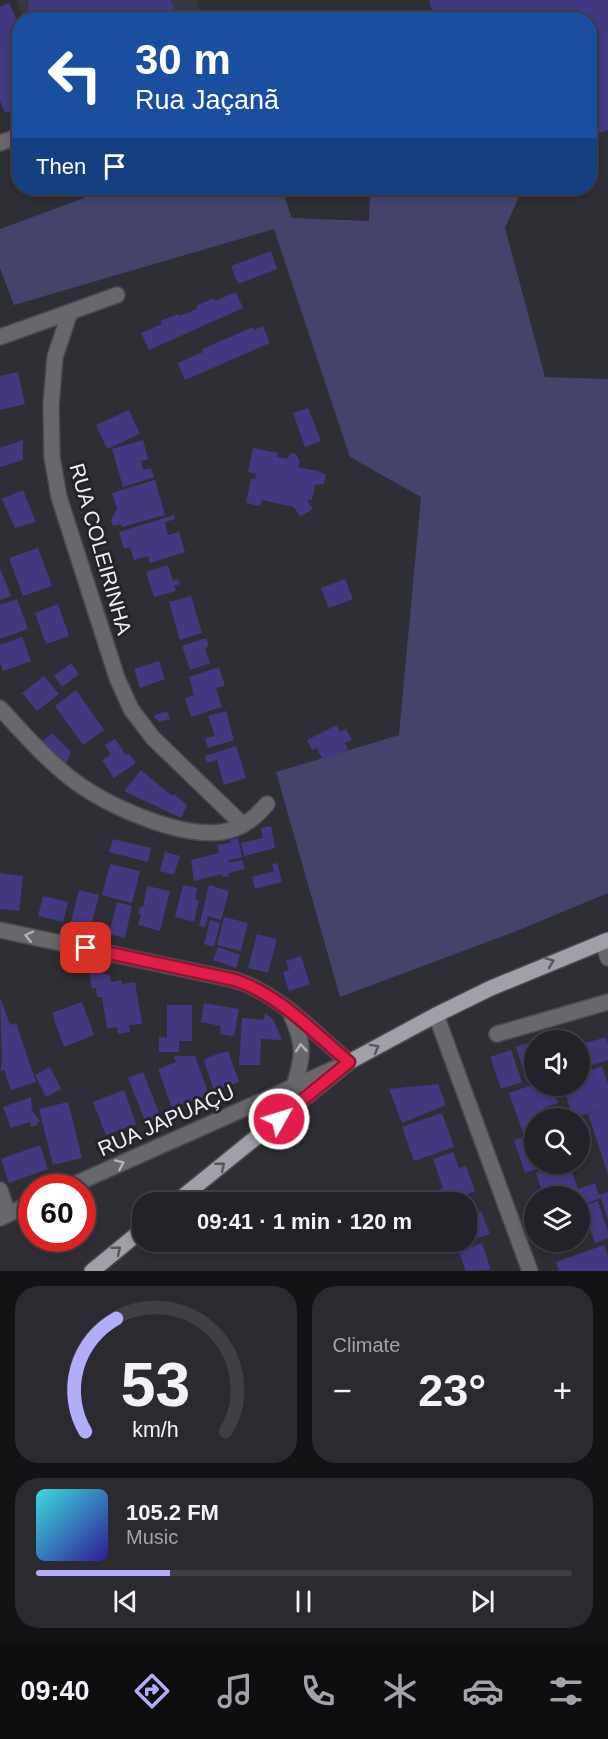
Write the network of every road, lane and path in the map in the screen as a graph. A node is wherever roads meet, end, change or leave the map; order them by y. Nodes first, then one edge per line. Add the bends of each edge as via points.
1 (117, 295) dead end
2 (70, 312) junction
3 (0, 337) edge
4 (0, 708) edge
5 (267, 804) dead end
6 (243, 825) junction
7 (0, 930) edge
8 (605, 941) edge
9 (608, 958) edge
10 (608, 1002) edge
11 (288, 1011) junction
12 (436, 1015) junction
13 (497, 1034) dead end
14 (349, 1062) junction
15 (294, 1086) junction
16 (96, 1175) edge
17 (0, 1190) edge
18 (189, 1192) edge
19 (18, 1210) edge
20 (4, 1216) edge
21 (132, 1238) edge
22 (92, 1271) edge
23 (530, 1271) edge

1 - 2 street
2 - 3 street
2 - 6 street, RUA COLEIRINHA via 55,357 52,457 59,497 117,678 131,709 153,738
4 - 6 street via 38,751 95,795 148,820 186,831 221,832
5 - 6 street via 255,819
11 -> 7 street via 251,985 235,980
8 - 9 street
12 -> 8 main road
10 - 13 street
11 - 14 street
15 -> 11 street via 302,1061 300,1034
14 -> 12 main road
12 - 23 street
14 - 15 street, RUA JAPUAÇU
18 -> 14 main road
16 -> 15 street, RUA JAPUAÇU
17 - 20 street
19 - 20 street
22 -> 21 main road

